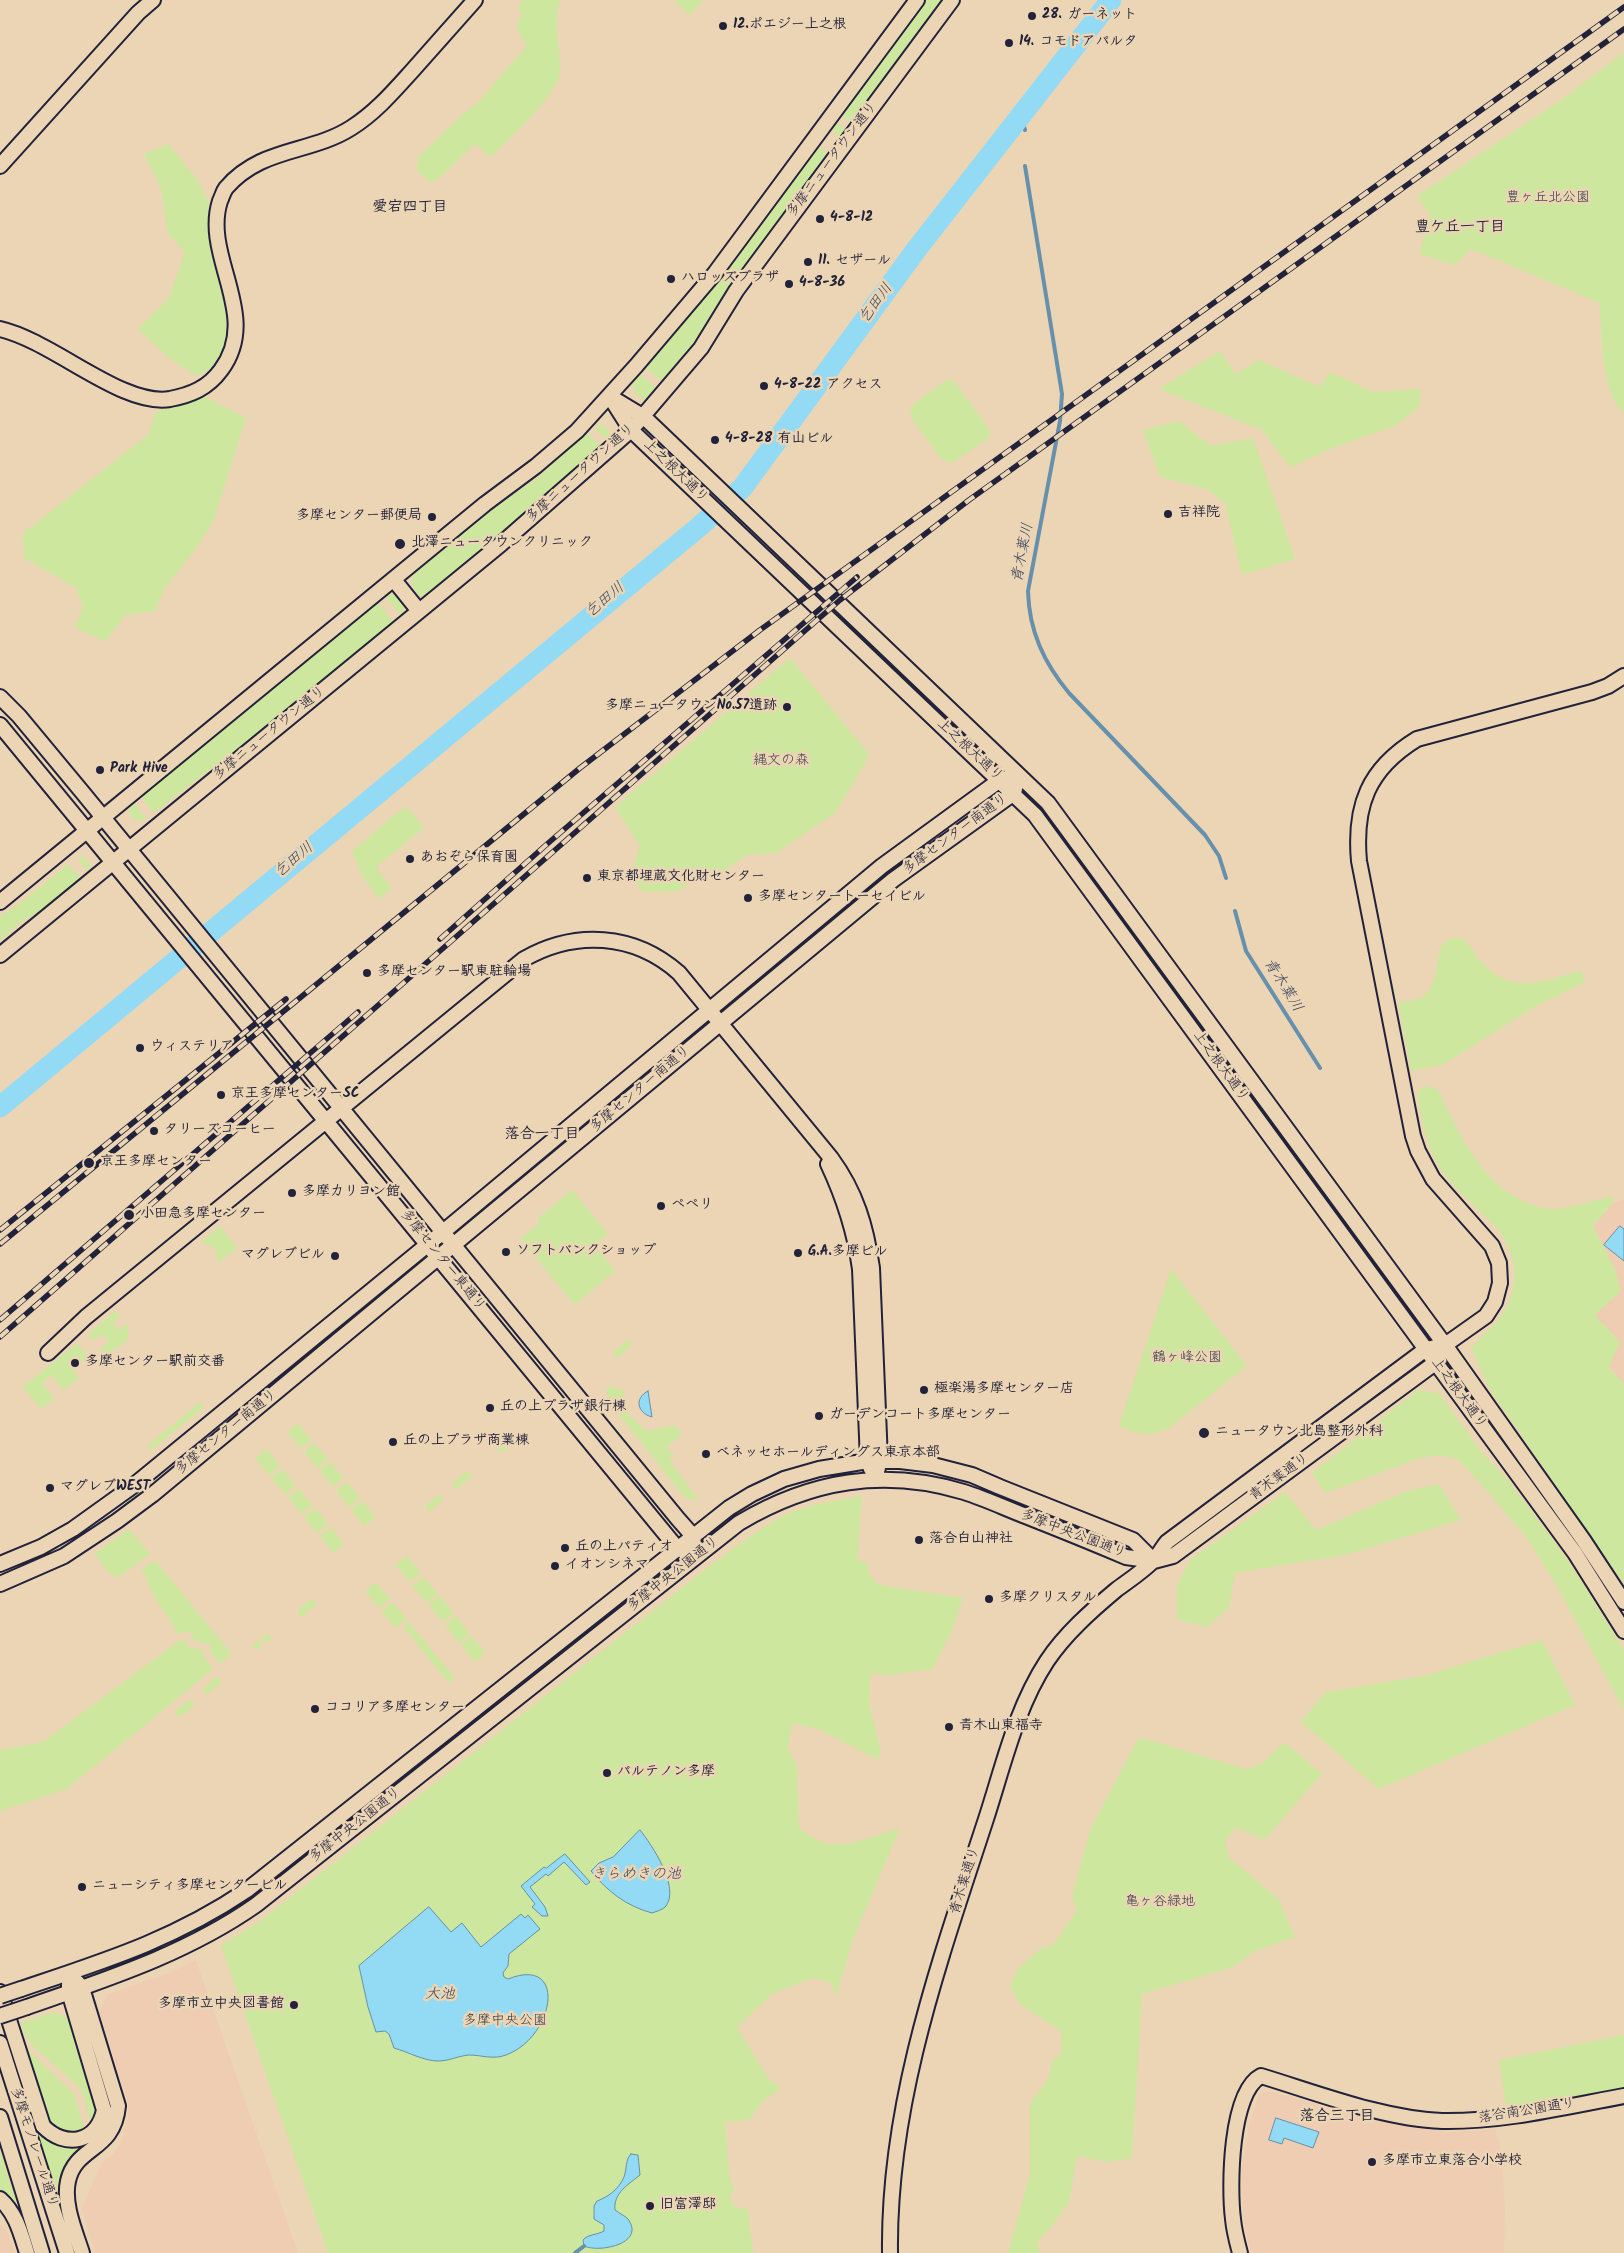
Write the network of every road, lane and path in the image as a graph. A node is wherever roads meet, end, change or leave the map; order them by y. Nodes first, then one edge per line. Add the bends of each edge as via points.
1 (153, 0) edge
2 (475, 0) edge
3 (917, 0) edge
4 (952, 0) edge
5 (0, 166) edge
6 (0, 330) edge
7 (610, 397) junction
8 (644, 417) junction
9 (632, 430) junction
10 (394, 580) junction
11 (419, 612) junction
12 (1624, 676) edge
13 (0, 698) edge
14 (0, 725) edge
15 (1019, 774) junction
16 (1000, 780) junction
17 (1014, 793) junction
18 (103, 818) junction
19 (88, 830) junction
20 (129, 849) junction
21 (113, 862) junction
22 (0, 902) edge
23 (0, 955) edge
24 (709, 1010) junction
25 (721, 1024) junction
26 (341, 1108) junction
27 (325, 1120) junction
28 (443, 1232) junction
29 (428, 1245) junction
30 (454, 1246) junction
31 (439, 1258) junction
32 (1444, 1345) junction
33 (1426, 1349) junction
34 (48, 1353) dead end
35 (1435, 1362) junction
36 (874, 1461) junction
37 (1274, 1461) junction
38 (1284, 1475) junction
39 (875, 1479) junction
40 (693, 1536) junction
41 (677, 1548) junction
42 (697, 1556) junction
43 (1154, 1560) junction
44 (0, 1564) edge
45 (0, 1584) edge
46 (1624, 1602) edge
47 (1624, 1630) edge
48 (70, 1973) junction
49 (76, 1990) junction
50 (0, 1992) edge
51 (0, 1996) edge
52 (0, 2016) edge
53 (0, 2043) edge
54 (1624, 2096) edge
55 (0, 2117) edge
56 (0, 2200) edge
57 (27, 2253) edge
58 (42, 2253) edge
59 (66, 2253) edge
60 (82, 2253) edge
61 (890, 2253) edge
62 (1240, 2253) edge

1 - 5 street
2 - 6 street via 373,113 325,141 262,160 240,173 224,190 216,215 217,237 236,314 236,331 227,363 214,381 197,392 157,401 124,391 36,341
3 - 7 street, 多摩ニュータウン通り via 715,273
4 - 8 street, 多摩ニュータウン通り via 736,291 702,348
7 - 8 street, 上之根大通り
7 - 9 street, 上之根大通り
7 - 10 street, 多摩ニュータウン通り via 536,466
8 - 9 street, 多摩ニュータウン通り
8 - 15 street, 上之根大通り
9 - 11 street, 多摩ニュータウン通り via 558,497
9 - 16 street, 上之根大通り
10 - 11 street
10 - 18 street, 多摩ニュータウン通り
11 - 20 street, 多摩ニュータウン通り
12 - 32 street via 1592,692 1417,739 1399,750 1379,771 1360,811 1357,835 1359,861 1413,1136 1432,1179 1492,1246 1499,1263 1500,1284 1495,1302 1486,1316
13 - 18 street via 19,716
14 - 19 street
15 - 16 street, 多摩センター南通り
15 - 17 street, 多摩センター南通り
15 - 32 street, 上之根大通り via 1048,803
16 - 17 street, 上之根大通り
16 - 24 street, 多摩センター南通り via 882,866
17 - 25 street, 多摩センター南通り via 893,880
17 - 33 street, 上之根大通り via 1064,853
18 - 19 street, 多摩ニュータウン通り
18 - 20 street
19 - 21 street
19 - 22 street, 多摩ニュータウン通り
20 - 21 street, 多摩ニュータウン通り
20 - 26 street, 多摩センター東通り
21 - 23 street, 多摩ニュータウン通り
21 - 27 street, 多摩センター東通り
24 - 25 street
24 - 26 street via 679,973 654,955 619,942 597,939 576,939 556,944 524,959
24 - 28 street, 多摩センター南通り
25 - 30 street, 多摩センター南通り
25 - 36 street via 814,1138 844,1201 860,1269
26 - 27 street
26 - 28 street, 多摩センター東通り
27 - 29 street, 多摩センター東通り
27 - 34 street via 70,1330
28 - 29 street, 多摩センター南通り
28 - 30 street, 多摩センター東通り
29 - 31 street, 多摩センター東通り
29 - 44 street, 多摩センター南通り via 108,1506 55,1540
30 - 31 street, 多摩センター南通り
30 - 40 street, 多摩センター東通り
31 - 41 street, 多摩センター東通り
31 - 45 street, 多摩センター南通り via 117,1521 64,1556
32 - 33 street
32 - 35 street, 青木葉通り
32 - 46 street, 上之根大通り
33 - 35 street, 上之根大通り
33 - 37 street, 青木葉通り
35 - 38 street, 青木葉通り
35 - 47 street, 上之根大通り via 1576,1553
36 - 39 street
36 - 40 street, 多摩中央公園通り via 819,1469 784,1480 744,1499
36 - 43 street, 多摩中央公園通り via 933,1465 972,1476 1133,1540
37 - 38 street
37 - 43 street, 青木葉通り via 1167,1542
38 - 43 street, 青木葉通り via 1173,1556
39 - 42 street, 多摩中央公園通り via 823,1487 783,1500 739,1523
39 - 43 street, 多摩中央公園通り via 933,1484 966,1492 1126,1557
40 - 41 street, 多摩中央公園通り
40 - 42 street
41 - 42 street, 多摩センター東通り
41 - 48 street, 多摩中央公園通り via 247,1890 221,1908 160,1940
42 - 49 street, 多摩中央公園通り via 230,1924 166,1957
43 - 61 street, 青木葉通り via 1107,1598 1059,1645 1046,1662 1021,1714 911,2063 894,2175
48 - 49 street
48 - 51 street, 多摩中央公園通り, bridge
49 - 50 street via 104,2110 95,2131 72,2141 50,2134 43,2126
49 - 52 street, 多摩中央公園通り, bridge
49 - 60 street via 118,2106 110,2133 81,2157 68,2180 71,2219
53 - 59 street, 多摩モノレール通り
54 - 62 street, 落合南公園通り via 1489,2120 1442,2121 1388,2113 1261,2076 1249,2085 1233,2149 1232,2204
55 - 58 street, 多摩モノレール通り
56 - 57 street via 16,2222

